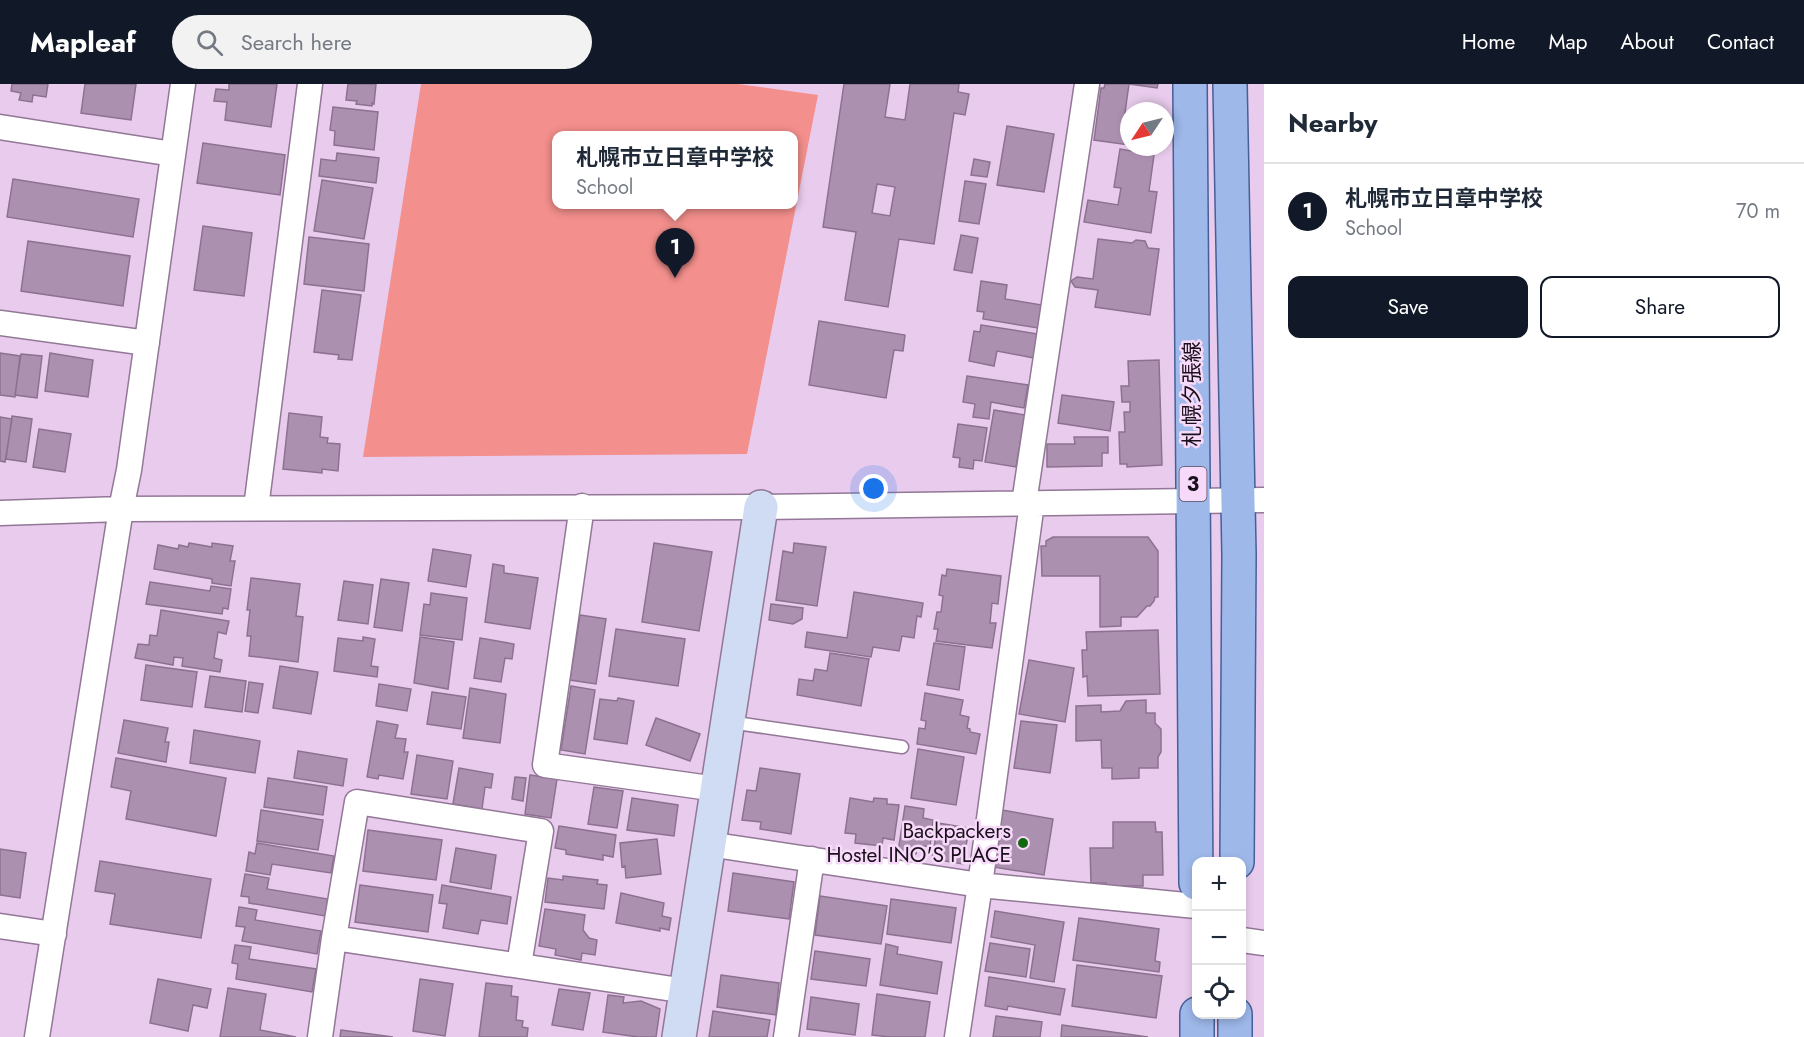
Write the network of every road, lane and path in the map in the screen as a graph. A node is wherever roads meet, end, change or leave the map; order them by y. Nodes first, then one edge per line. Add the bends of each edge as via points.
1 (183, 84) edge
2 (310, 84) edge
3 (1087, 84) edge
4 (1190, 84) edge
5 (1230, 84) edge
6 (0, 127) edge
7 (173, 154) junction
8 (0, 323) edge
9 (147, 343) junction
10 (1251, 500) edge
11 (1193, 501) junction
12 (1028, 503) junction
13 (582, 506) junction
14 (761, 507) junction
15 (256, 508) junction
16 (121, 509) junction
17 (0, 513) edge
18 (728, 722) junction
19 (902, 747) dead end
20 (717, 789) junction
21 (708, 844) junction
22 (1197, 857) edge
23 (1237, 857) edge
24 (812, 859) junction
25 (980, 885) junction
26 (1192, 906) edge
27 (0, 926) edge
28 (54, 934) junction
29 (334, 938) junction
30 (1246, 941) edge
31 (1264, 943) edge
32 (519, 965) junction
33 (686, 991) junction
34 (1197, 1019) edge
35 (1235, 1019) edge
36 (38, 1037) edge
37 (320, 1037) edge
38 (679, 1037) edge
39 (786, 1037) edge
40 (957, 1037) edge
41 (1197, 1037) edge
42 (1235, 1037) edge

1 - 7 street
2 - 15 street
3 - 12 street
4 - 11 main road, 札幌夕張線 / 3
5 - 10 main road, 札幌夕張線 / 3
6 - 7 street
7 - 9 street
8 - 9 street
9 - 16 street
10 - 11 street
10 - 23 main road, 札幌夕張線 / 3
11 - 12 street
11 - 22 main road, 札幌夕張線 / 3
12 - 14 street
12 - 25 street
13 - 14 street
13 - 15 street
13 - 20 street via 545,765
14 - 18 street
15 - 16 street
16 - 17 street
16 - 28 street
18 - 19 lane
18 - 20 street
20 - 21 street
21 - 24 street
21 - 33 street
24 - 25 street
24 - 39 street
25 - 26 street
25 - 40 street
27 - 28 street
28 - 36 street
29 - 32 street
29 - 32 street via 357,802 541,831
29 - 37 street
30 - 31 street
32 - 33 street
33 - 38 street
34 - 41 main road
35 - 42 main road

